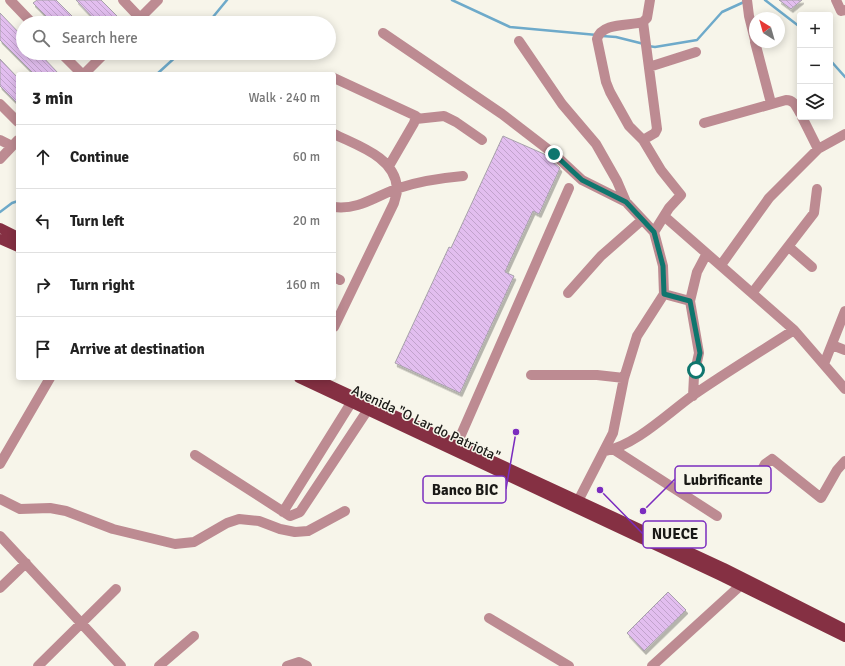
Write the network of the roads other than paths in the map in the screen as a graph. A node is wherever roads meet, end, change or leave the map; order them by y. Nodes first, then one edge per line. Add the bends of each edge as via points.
1 (10, 0) edge
2 (123, 0) edge
3 (158, 0) edge
4 (650, 0) edge
5 (747, 0) edge
6 (836, 0) edge
7 (845, 10) edge
8 (25, 16) edge
9 (135, 16) edge
10 (142, 16) edge
11 (749, 16) edge
12 (643, 22) junction
13 (383, 33) dead end
14 (519, 41) dead end
15 (757, 48) edge
16 (696, 52) dead end
17 (68, 60) edge
18 (98, 60) edge
19 (649, 67) junction
20 (81, 72) edge
21 (85, 72) edge
22 (336, 79) edge
23 (771, 103) junction
24 (0, 104) edge
25 (797, 107) edge
26 (416, 119) junction
27 (16, 120) edge
28 (804, 120) edge
29 (704, 123) dead end
30 (845, 134) edge
31 (336, 135) edge
32 (0, 140) edge
33 (482, 140) dead end
34 (643, 140) junction
35 (15, 143) edge
36 (818, 149) junction
37 (0, 159) edge
38 (389, 166) junction
39 (463, 176) dead end
40 (569, 188) dead end
41 (398, 189) junction
42 (817, 190) dead end
43 (626, 202) junction
44 (336, 207) edge
45 (664, 216) junction
46 (642, 220) junction
47 (0, 232) edge
48 (654, 232) junction
49 (16, 236) edge
50 (16, 245) edge
51 (789, 247) junction
52 (706, 255) junction
53 (721, 265) junction
54 (812, 267) dead end
55 (753, 292) junction
56 (568, 293) dead end
57 (664, 294) junction
58 (690, 301) junction
59 (845, 311) edge
60 (336, 323) edge
61 (794, 330) junction
62 (832, 345) junction
63 (845, 350) edge
64 (824, 364) junction
65 (532, 375) dead end
66 (624, 378) junction
67 (49, 380) edge
68 (303, 380) edge
69 (318, 380) edge
70 (845, 389) edge
71 (693, 396) junction
72 (351, 403) junction
73 (367, 411) junction
74 (457, 444) junction
75 (609, 450) junction
76 (195, 455) dead end
77 (845, 461) edge
78 (0, 464) edge
79 (755, 483) dead end
80 (0, 499) edge
81 (578, 501) junction
82 (345, 511) dead end
83 (283, 512) junction
84 (718, 516) dead end
85 (0, 536) edge
86 (26, 563) junction
87 (741, 586) junction
88 (0, 588) edge
89 (116, 589) dead end
90 (489, 618) dead end
91 (81, 624) junction
92 (845, 629) edge
93 (194, 636) dead end
94 (845, 637) edge
95 (38, 666) edge
96 (121, 666) edge
97 (158, 666) edge
98 (287, 666) edge
99 (307, 666) edge
100 (569, 666) edge
101 (652, 666) edge

1 - 8 street
2 - 9 street
3 - 10 street
4 - 12 street
5 - 11 street
6 - 7 street via 842,11
12 - 19 street
12 - 34 street via 607,29 597,39 610,92 629,126
13 - 43 street via 502,114 554,154 582,180
14 - 43 street via 562,104 596,144
15 - 23 street
16 - 19 street
17 - 20 street
18 - 21 street
19 - 34 street via 657,129
22 - 26 street via 412,113
23 - 25 street via 791,100
23 - 29 street
24 - 27 street
26 - 33 street via 444,116
26 - 38 street
28 - 36 street
30 - 36 street
31 - 38 street via 386,161
32 - 35 street
34 - 45 street via 660,170 681,195
35 - 37 street
36 - 53 street via 769,198
38 - 41 street
39 - 41 street via 428,180
40 - 74 street
41 - 44 street via 357,206
41 - 60 street via 394,203
42 - 51 street via 814,214
43 - 46 street
45 - 48 street
45 - 52 street
46 - 48 street
46 - 56 street via 600,256
47 - 49 main road
47 - 50 main road
48 - 57 street via 663,266
51 - 54 street
51 - 55 street
52 - 53 street
52 - 58 street via 696,272
53 - 55 street
55 - 61 street
57 - 58 street
57 - 66 street via 637,336
58 - 71 street via 700,353 694,376
59 - 62 street
61 - 64 street
61 - 71 street
62 - 63 street
62 - 64 street
64 - 70 street
65 - 66 street via 597,375
66 - 75 street
67 - 78 street
68 - 72 main road, Avenida "O Lar do Patriota"
69 - 74 main road, Avenida "O Lar do Patriota"
71 - 75 street via 634,438
72 - 73 main road, Avenida "O Lar do Patriota"
72 - 83 street
73 - 83 street via 300,512 290,516
73 - 87 main road, Avenida "O Lar do Patriota"
74 - 81 main road, Avenida "O Lar do Patriota"
75 - 81 street
75 - 84 street
76 - 83 street
77 - 79 street via 821,498 772,459 764,464
80 - 82 street via 20,509 50,508 66,511 113,529 175,544 194,542 226,523 239,520 259,521 295,532 308,531
81 - 92 main road, Avenida "O Lar do Patriota" via 724,568
85 - 86 street
86 - 88 street
86 - 91 street
87 - 94 main road, Avenida "O Lar do Patriota"
87 - 101 street
89 - 91 street
90 - 100 street
91 - 95 street
91 - 96 street
93 - 97 street
98 - 99 street via 299,662

